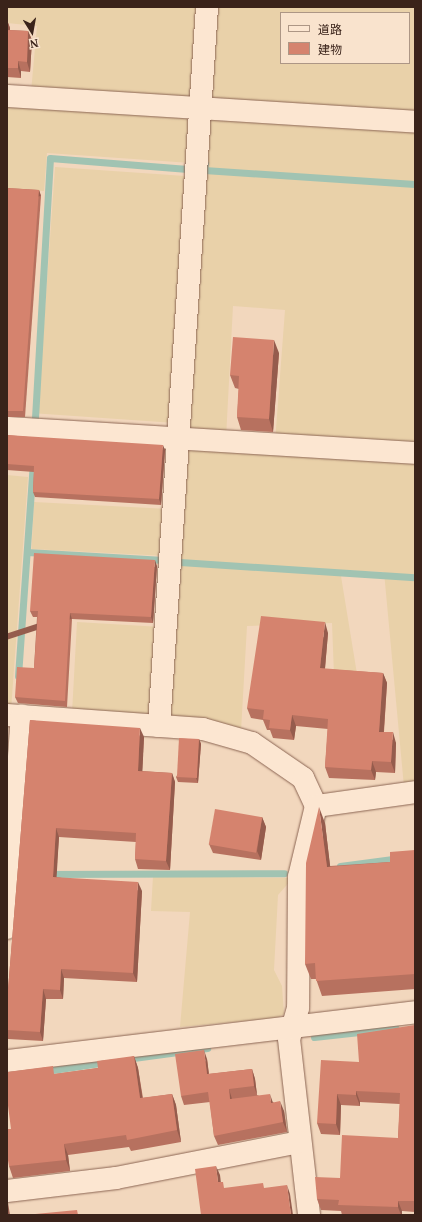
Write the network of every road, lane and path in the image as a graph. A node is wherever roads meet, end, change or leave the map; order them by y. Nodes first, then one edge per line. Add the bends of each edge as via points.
1 (207, 7) edge
2 (7, 96) edge
3 (201, 109) junction
4 (415, 122) edge
5 (7, 428) edge
6 (178, 438) junction
7 (415, 453) edge
8 (15, 716) edge
9 (159, 726) junction
10 (415, 792) edge
11 (316, 806) junction
12 (7, 928) edge
13 (415, 1012) edge
14 (293, 1024) junction
15 (7, 1061) edge
16 (300, 1142) junction
17 (7, 1191) edge
18 (309, 1215) edge

1 - 3 street
2 - 3 street
3 - 4 street
3 - 6 street
5 - 6 street
6 - 7 street
6 - 9 street
8 - 9 street
8 - 12 street
9 - 11 street via 203,729 252,743 303,778
10 - 11 street
11 - 14 street via 299,877 298,1008
13 - 14 street
14 - 15 street
14 - 16 street via 289,1039
16 - 17 street via 116,1178
16 - 18 street

